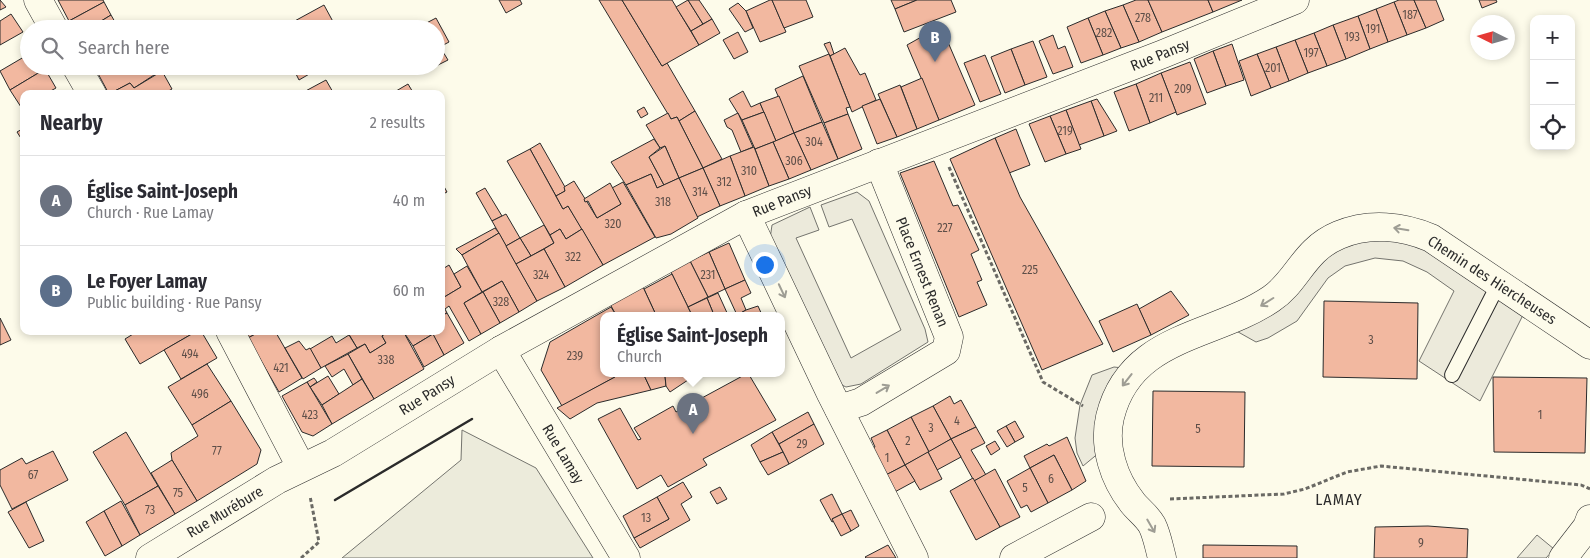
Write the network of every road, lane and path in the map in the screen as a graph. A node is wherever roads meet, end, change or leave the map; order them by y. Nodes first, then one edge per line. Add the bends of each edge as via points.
1 (38, 0) edge
2 (1295, 0) edge
3 (49, 20) edge
4 (81, 75) edge
5 (90, 90) edge
6 (937, 141) junction
7 (879, 163) junction
8 (746, 215) junction
9 (1499, 283) junction
10 (232, 335) edge
11 (1590, 345) edge
12 (501, 350) junction
13 (1452, 375) dead end
14 (839, 409) junction
15 (1109, 421) junction
16 (305, 479) junction
17 (1590, 489) edge
18 (1130, 499) junction
19 (1091, 517) dead end
20 (1590, 519) edge
21 (150, 558) edge
22 (301, 558) edge
23 (626, 558) edge
24 (914, 558) edge
25 (1014, 558) edge
26 (1162, 558) edge
27 (1563, 558) edge

1 - 3 street
2 - 6 street, Rue Pansy
4 - 5 street
6 - 7 street, Rue Pansy
6 - 15 path via 1043,382
7 - 8 street, Rue Pansy
14 -> 7 street, Place Ernest Renan via 861,402 946,351 949,337
8 - 12 street, Rue Pansy
8 -> 14 street
9 - 11 street, Chemin des Hiercheuses
9 - 13 lane
9 -> 15 street, Chemin des Hiercheuses via 1418,232 1370,227 1340,234 1311,253 1273,298 1160,349 1148,358 1122,387
10 - 16 street
12 - 16 street, Rue Pansy via 333,453
12 - 23 street, Rue Lamay
14 - 24 street
15 - 18 street, Chemin des Hiercheuses via 1112,465
16 - 21 street, Rue Murébure
16 - 22 path via 319,542
17 - 18 path via 1581,485 1381,466 1348,472 1284,494
18 -> 26 street, Chemin des Hiercheuses via 1152,524
19 - 25 street
20 - 27 street

